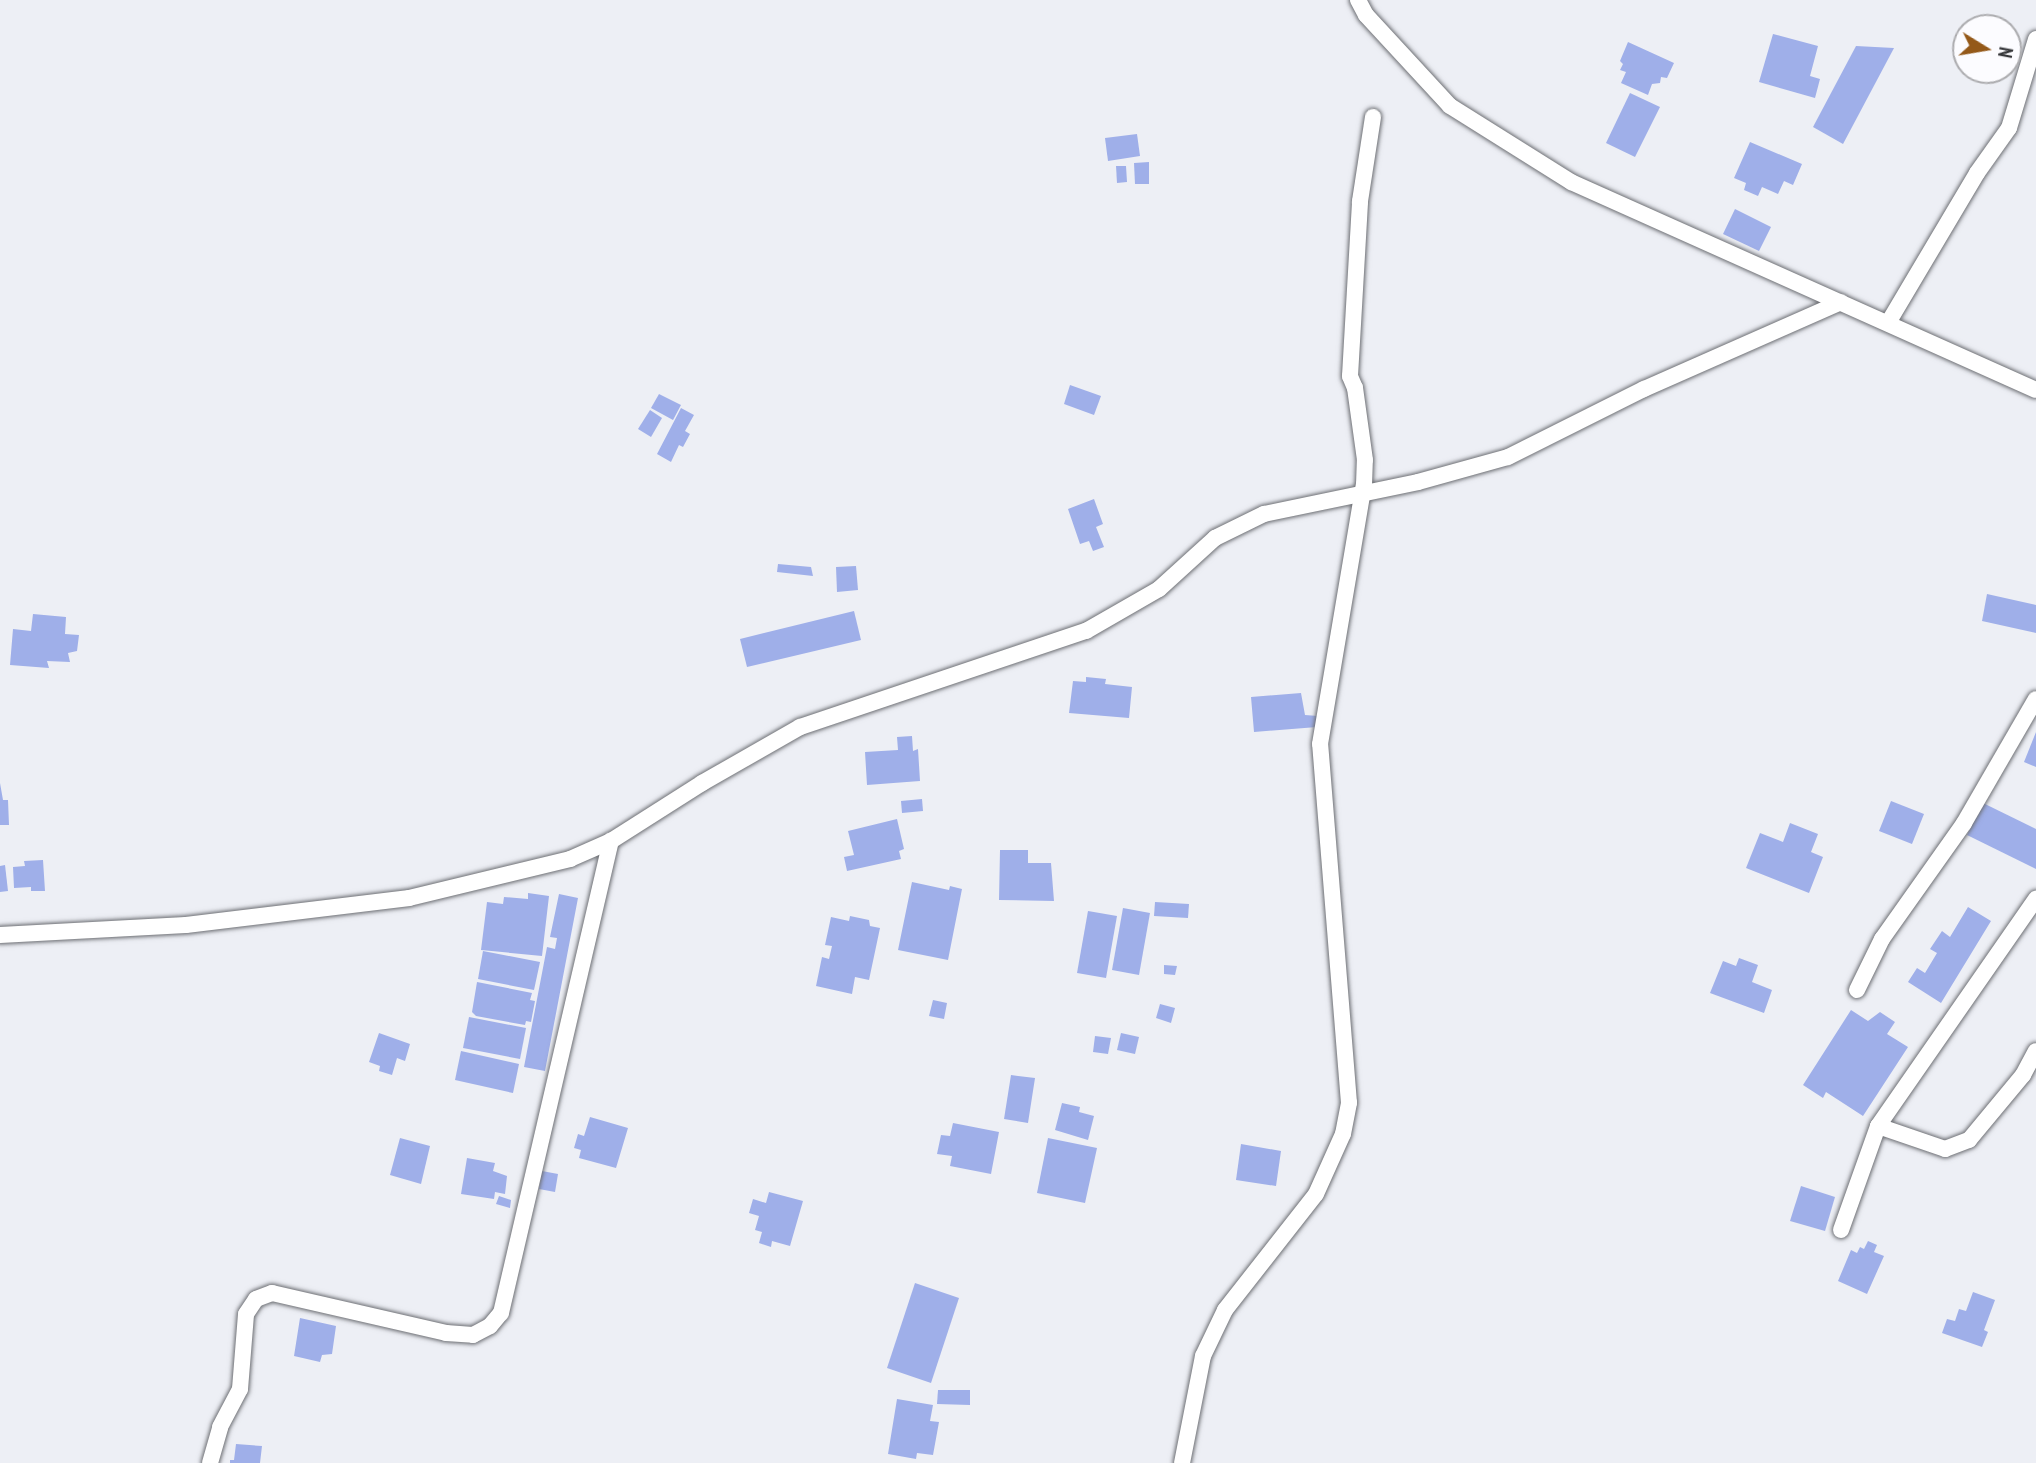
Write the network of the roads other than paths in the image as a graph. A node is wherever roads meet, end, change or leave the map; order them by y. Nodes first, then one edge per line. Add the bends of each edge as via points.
1 (1358, 0) edge
2 (2036, 40) edge
3 (1373, 117) dead end
4 (1841, 302) junction
5 (1888, 323) junction
6 (2036, 390) edge
7 (1362, 493) junction
8 (2036, 699) edge
9 (611, 841) junction
10 (2036, 899) edge
11 (0, 935) edge
12 (1857, 990) dead end
13 (2036, 1051) edge
14 (1878, 1126) junction
15 (1841, 1230) dead end
16 (210, 1463) edge
17 (1182, 1463) edge

1 - 4 street via 1366,15 1450,106 1571,182
2 - 5 street via 2009,128
3 - 7 street via 1360,201 1350,376 1365,460
4 - 5 street
4 - 7 street via 1644,389 1508,457
5 - 6 street
7 - 9 street via 1264,514 1215,538 1159,589 1086,631 800,727
7 - 17 street via 1320,744 1349,1103 1343,1134 1316,1194 1225,1310 1203,1356
8 - 12 street via 1964,823 1882,939
9 - 11 street via 570,859 409,898 186,925
9 - 16 street via 502,1313 473,1335 446,1333 272,1293 256,1299 246,1314 240,1389 220,1427
10 - 14 street
13 - 14 street via 2023,1075 1969,1140 1945,1149
14 - 15 street

